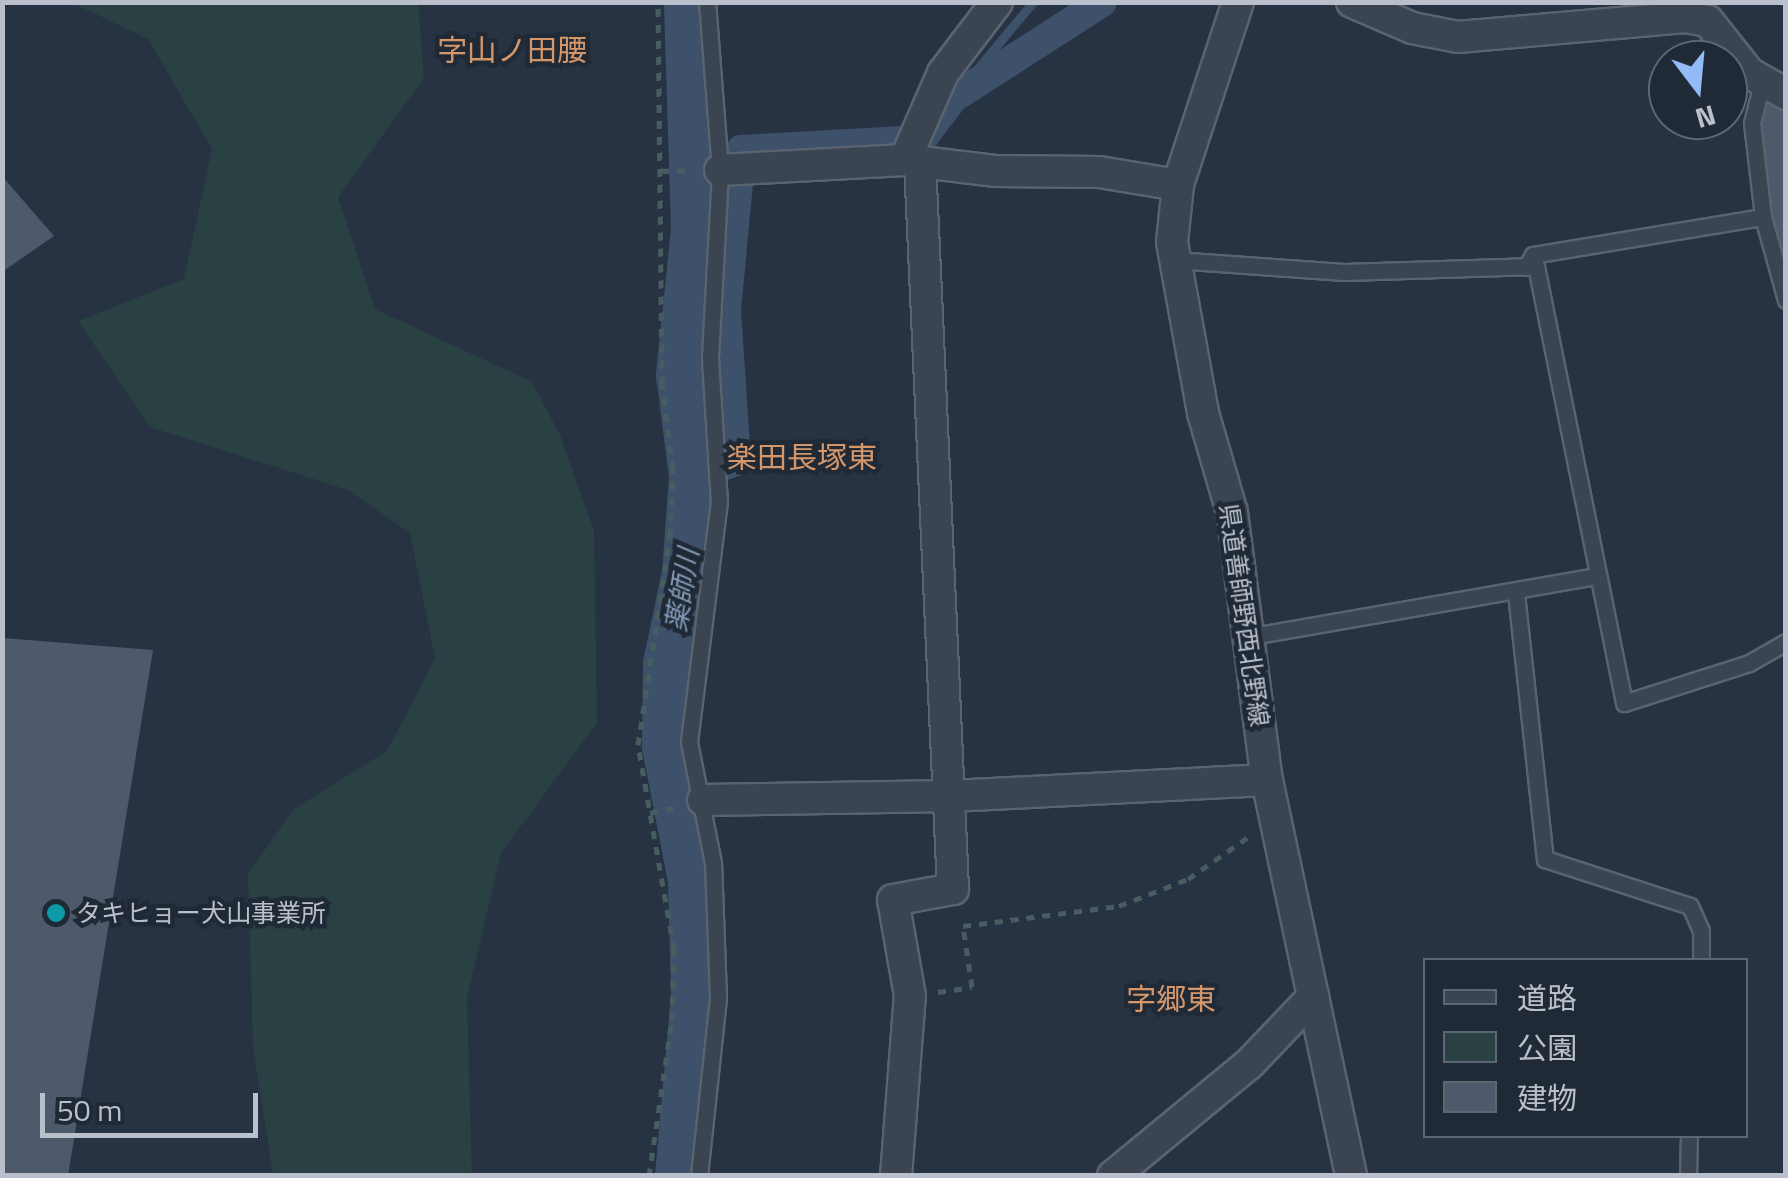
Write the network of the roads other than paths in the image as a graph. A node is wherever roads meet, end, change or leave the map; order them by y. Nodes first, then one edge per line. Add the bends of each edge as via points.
1 (707, 2) edge
2 (996, 2) edge
3 (1238, 2) edge
4 (1352, 2) edge
5 (1774, 88) edge
6 (914, 152) junction
7 (720, 170) junction
8 (1178, 185) junction
9 (1763, 217) junction
10 (1175, 260) junction
11 (1526, 266) junction
12 (1786, 300) edge
13 (1594, 576) junction
14 (1516, 593) junction
15 (1246, 637) junction
16 (1786, 642) edge
17 (1267, 780) junction
18 (951, 796) junction
19 (704, 800) junction
20 (1701, 958) edge
21 (1313, 997) junction
22 (1690, 1138) edge
23 (698, 1176) edge
24 (896, 1176) edge
25 (1113, 1176) edge
26 (1350, 1176) edge
27 (1688, 1176) edge

1 - 7 lane
2 - 6 street via 944,73
3 - 8 street, 県道善師野西北野線
4 - 5 street via 1412,28 1458,36 1685,17 1708,21
5 - 9 lane via 1752,123
6 - 7 street
6 - 8 street via 994,172 1099,172
6 - 18 street
7 - 19 lane via 710,358 718,502 690,742
8 - 10 street, 県道善師野西北野線
9 - 11 lane via 1533,256
9 - 12 lane
10 - 11 lane via 1344,272
10 - 15 street, 県道善師野西北野線 via 1203,413 1232,512
11 - 13 lane via 1536,266
13 - 14 lane
13 - 16 lane via 1624,704 1750,664
14 - 15 lane
14 - 20 lane via 1545,859 1690,906
15 - 17 street, 県道善師野西北野線
17 - 18 street
17 - 21 street, 県道善師野西北野線
18 - 19 street
18 - 24 street via 953,890 892,900 910,996
19 - 23 lane via 718,920 718,997
21 - 25 street via 1249,1064
21 - 26 street, 県道善師野西北野線
22 - 27 lane

